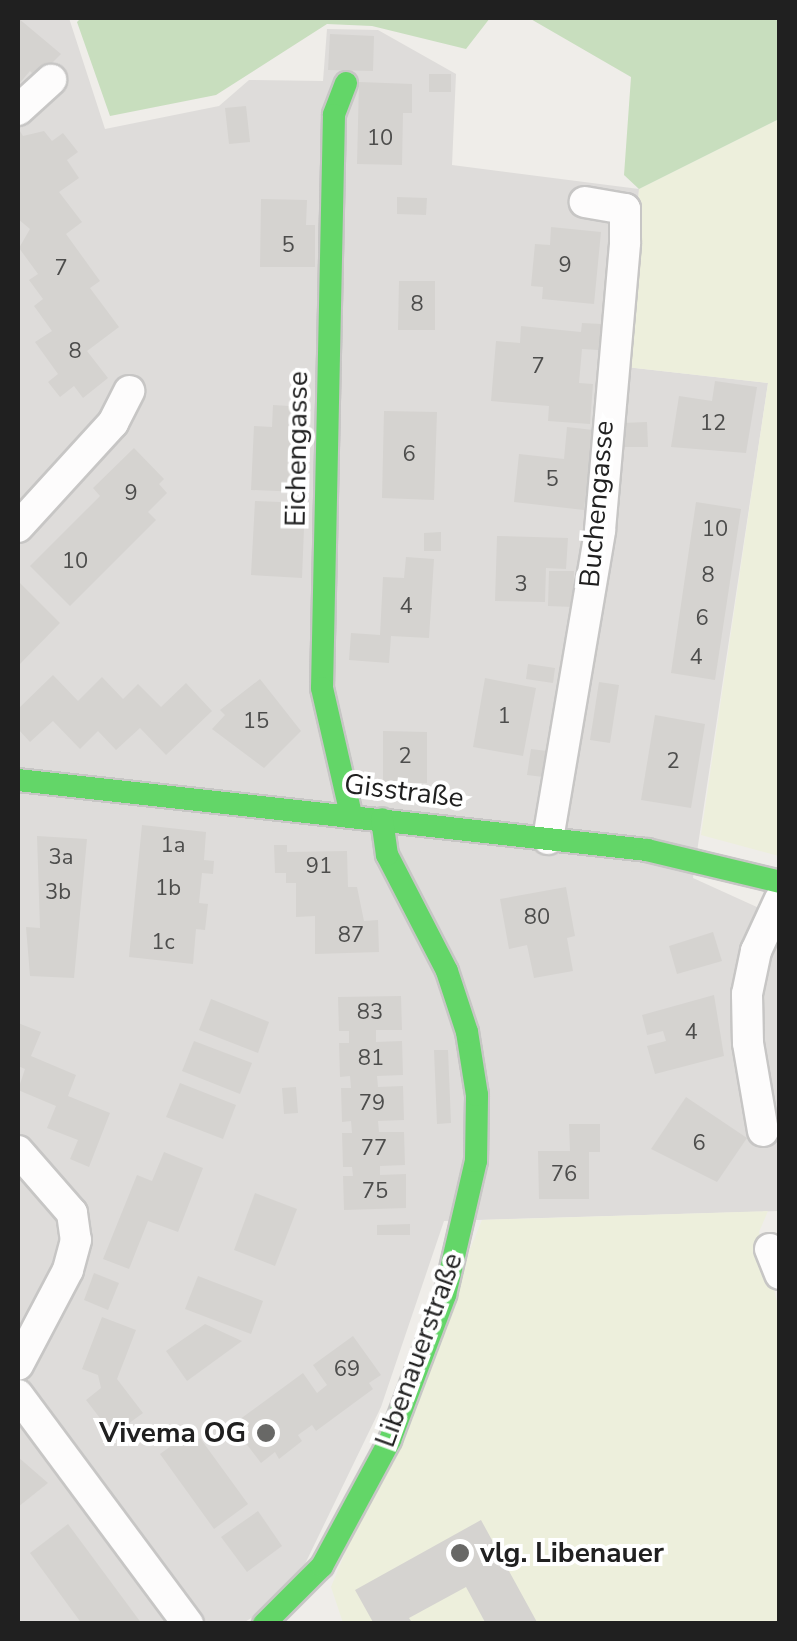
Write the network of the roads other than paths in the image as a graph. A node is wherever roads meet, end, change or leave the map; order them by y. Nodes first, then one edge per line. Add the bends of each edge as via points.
1 (51, 80) dead end
2 (346, 83) dead end
3 (18, 110) edge
4 (585, 202) dead end
5 (128, 391) dead end
6 (18, 528) edge
7 (18, 780) edge
8 (350, 815) junction
9 (382, 819) junction
10 (548, 839) junction
11 (780, 882) edge
12 (780, 899) edge
13 (763, 1130) dead end
14 (18, 1151) edge
15 (18, 1365) edge
16 (18, 1395) edge
17 (188, 1624) edge
18 (264, 1624) edge

1 - 3 street
2 - 8 street, Eichengasse via 334,115 322,688
4 - 10 street, Buchengasse via 624,208 626,242 600,530
5 - 6 street via 113,423
7 - 8 street, Gisstraße
8 - 9 street, Gisstraße
9 - 10 street, Gisstraße
9 - 18 street, Libenauerstraße via 387,856 447,971 467,1032 477,1095 476,1162 445,1296 390,1440 322,1566
10 - 11 street, Gisstraße via 688,856
12 - 13 street via 756,951 748,994 748,1043
14 - 15 street via 72,1213 76,1240 68,1270
16 - 17 street

